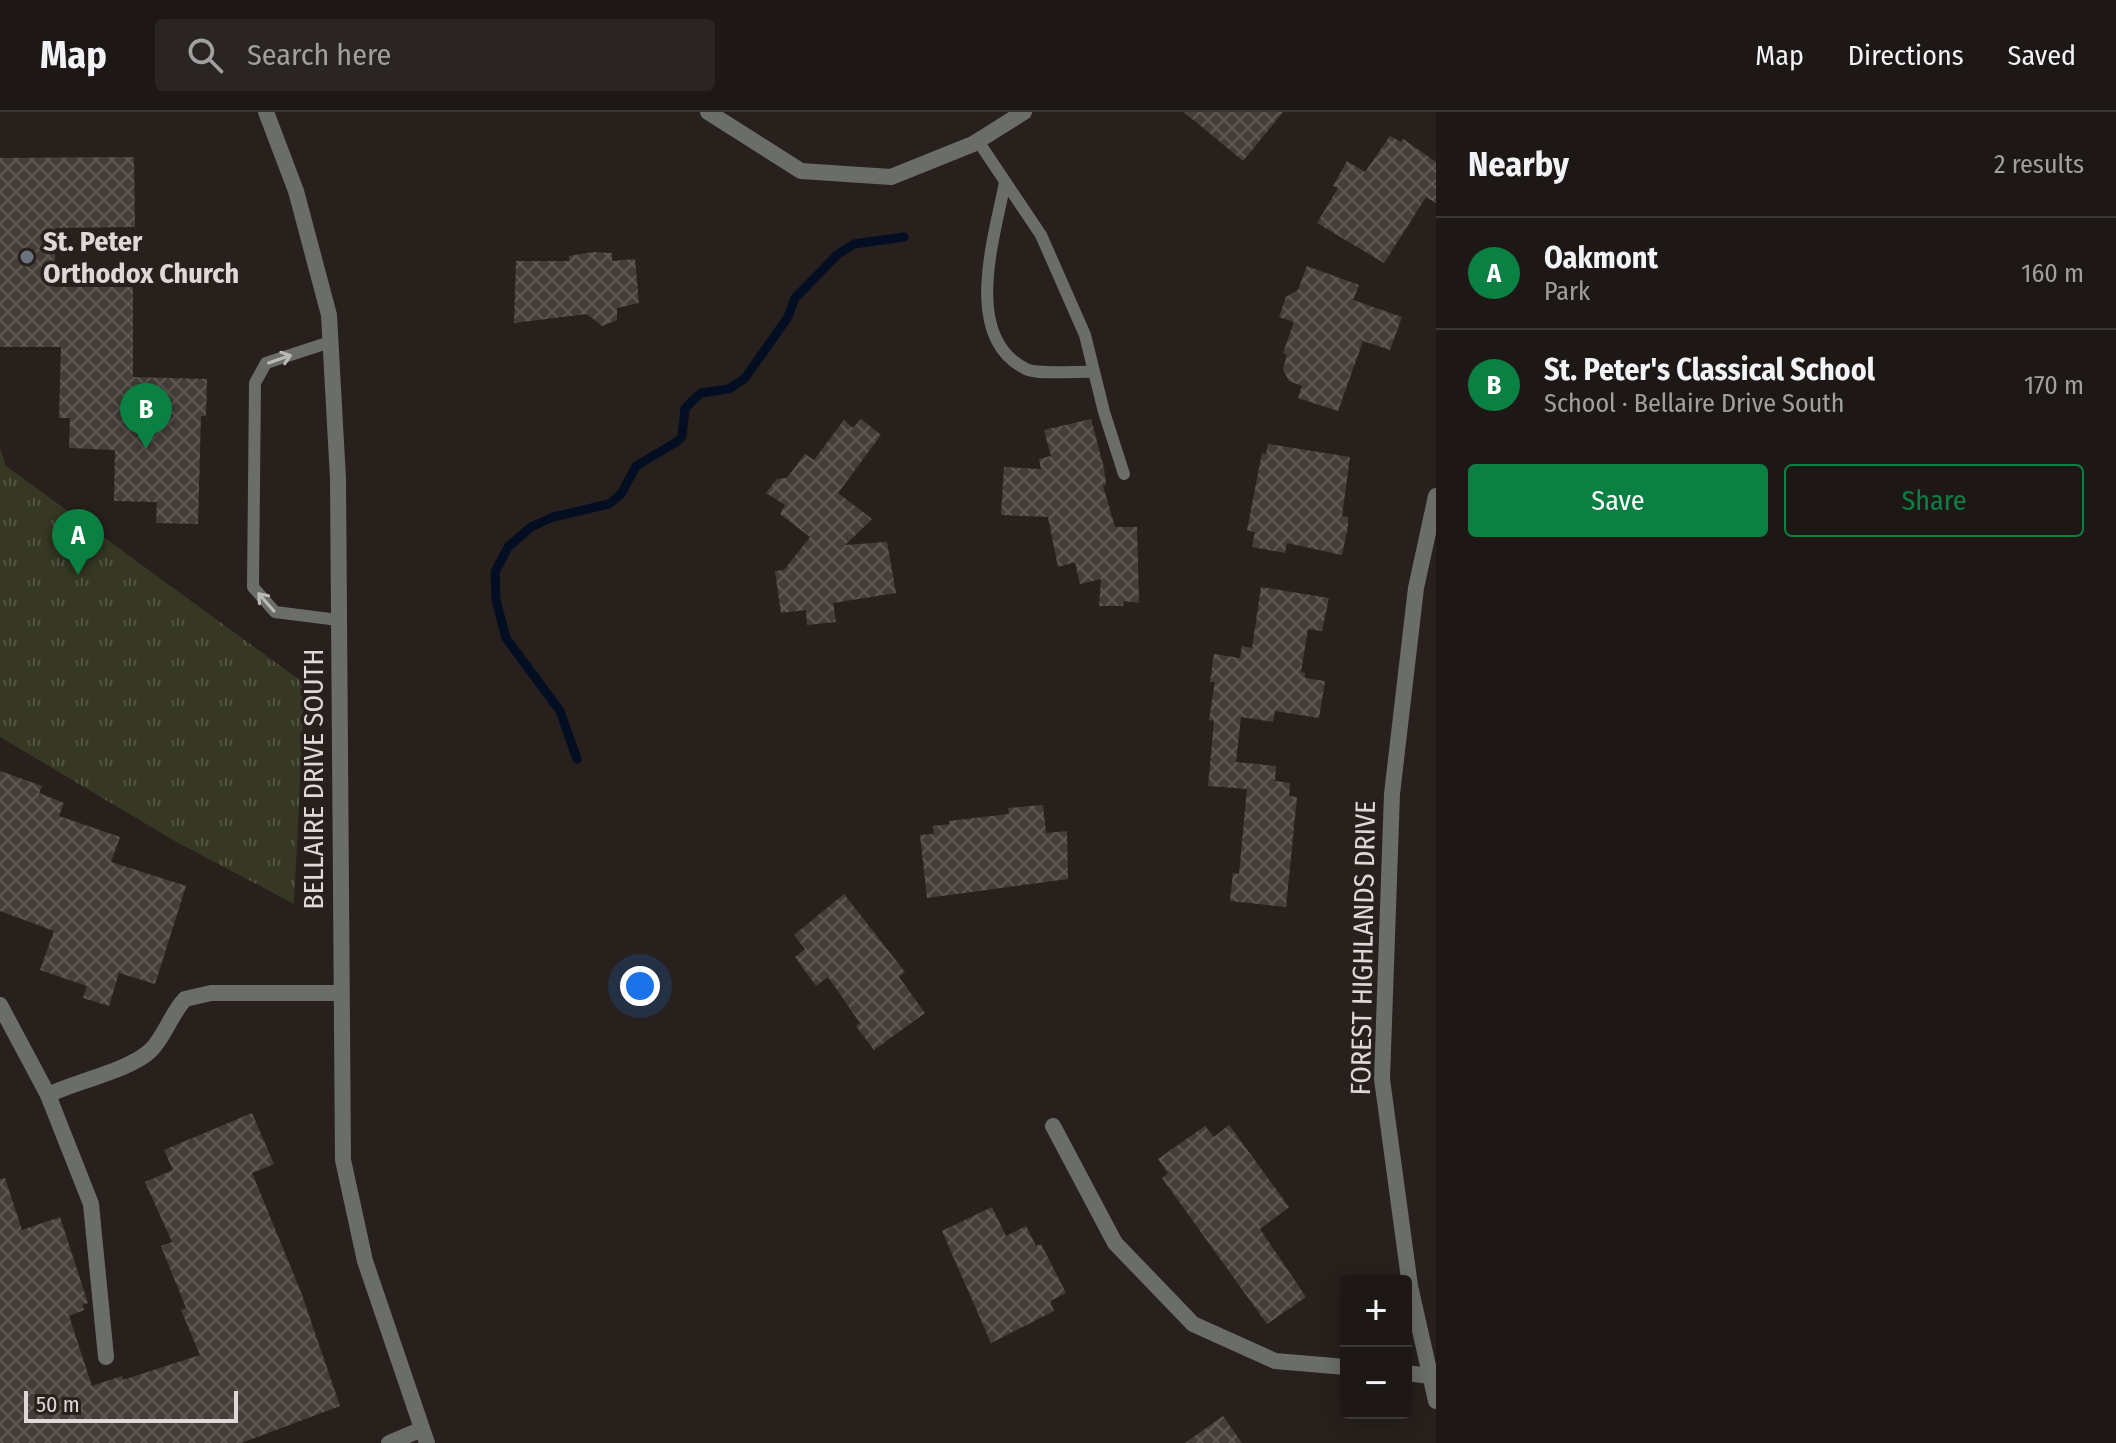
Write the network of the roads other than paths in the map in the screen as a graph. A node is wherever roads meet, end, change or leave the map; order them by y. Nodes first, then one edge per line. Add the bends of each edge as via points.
1 (266, 112) edge
2 (708, 112) edge
3 (1024, 112) edge
4 (978, 141) junction
5 (1005, 182) junction
6 (330, 342) junction
7 (1094, 372) junction
8 (1124, 474) dead end
9 (1436, 496) edge
10 (338, 620) junction
11 (339, 993) junction
12 (0, 1005) edge
13 (48, 1095) junction
14 (1053, 1126) dead end
15 (106, 1357) dead end
16 (1340, 1366) edge
17 (1412, 1374) edge
18 (1430, 1376) junction
19 (1436, 1401) edge
20 (424, 1436) edge
21 (389, 1443) edge

1 - 6 street, BELLAIRE DRIVE SOUTH via 296,191 329,315
2 - 4 street via 801,171 891,177
3 - 4 street
4 - 5 lane
5 - 7 lane via 1041,235 1085,335
5 - 7 lane via 985,291 997,343 1027,370
6 - 10 street, BELLAIRE DRIVE SOUTH via 338,479
10 -> 6 lane via 275,612 253,587 255,383 266,363
7 - 8 lane
9 - 18 street, FOREST HIGHLANDS DRIVE via 1416,588 1392,794 1382,1079 1410,1286
10 - 11 street, BELLAIRE DRIVE SOUTH
11 - 13 street via 211,993 185,999 151,1050 132,1064
11 - 20 street, BELLAIRE DRIVE SOUTH via 343,1160 365,1261
12 - 13 street
13 - 15 street via 91,1204
14 - 16 street via 1115,1243 1193,1324 1275,1361
17 - 18 street
18 - 19 street, FOREST HIGHLANDS DRIVE
20 - 21 street

